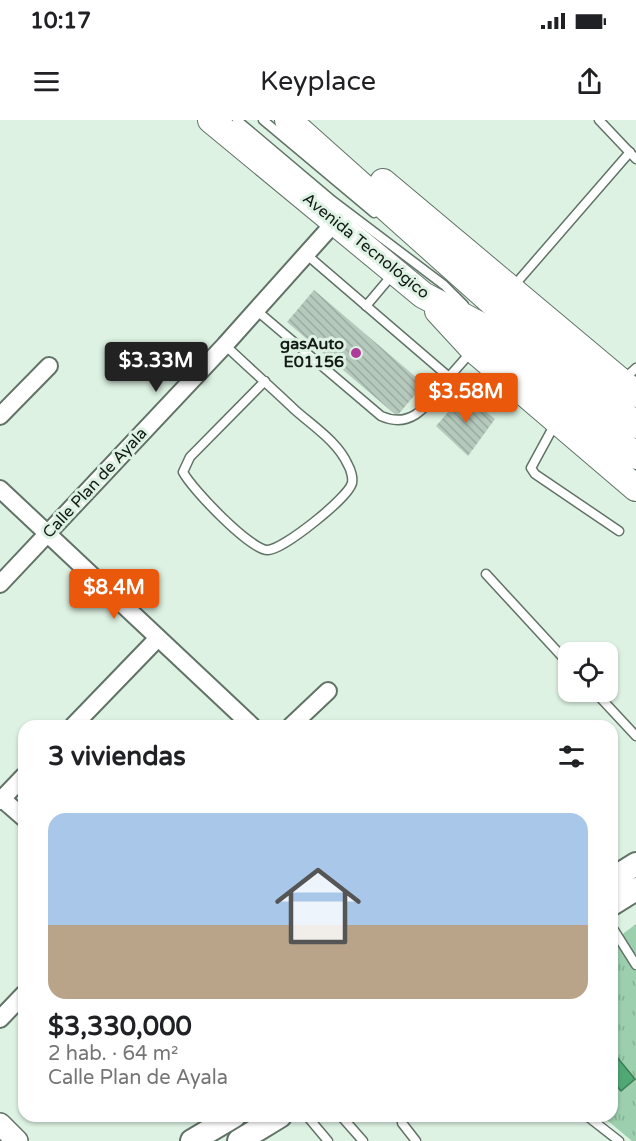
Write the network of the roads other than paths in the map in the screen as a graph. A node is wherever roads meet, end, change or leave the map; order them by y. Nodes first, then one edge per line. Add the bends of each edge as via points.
1 (211, 120) edge
2 (237, 120) edge
3 (263, 120) edge
4 (288, 120) edge
5 (309, 120) edge
6 (599, 120) edge
7 (633, 155) edge
8 (382, 219) dead end
9 (335, 222) junction
10 (410, 242) dead end
11 (307, 255) junction
12 (395, 272) junction
13 (366, 306) junction
14 (256, 310) junction
15 (494, 320) junction
16 (225, 345) junction
17 (49, 366) dead end
18 (449, 377) junction
19 (265, 381) junction
20 (631, 381) edge
21 (0, 416) edge
22 (557, 421) junction
23 (636, 425) edge
24 (636, 456) edge
25 (636, 488) edge
26 (0, 489) edge
27 (619, 531) dead end
28 (47, 534) junction
29 (486, 574) dead end
30 (0, 584) edge
31 (158, 639) junction
32 (558, 652) edge
33 (328, 691) dead end
34 (604, 702) edge
35 (79, 720) edge
36 (246, 720) edge
37 (297, 720) edge
38 (636, 736) edge
39 (18, 782) edge
40 (1, 799) edge
41 (18, 813) edge
42 (636, 864) edge
43 (618, 875) edge
44 (636, 889) edge
45 (618, 900) edge
46 (618, 936) edge
47 (636, 965) edge
48 (18, 1000) edge
49 (0, 1019) edge
50 (224, 1122) edge
51 (269, 1122) edge
52 (312, 1122) edge
53 (346, 1122) edge
54 (402, 1122) edge
55 (595, 1122) edge
56 (0, 1124) edge
57 (17, 1141) edge
58 (192, 1141) edge
59 (239, 1141) edge
60 (328, 1141) edge
61 (363, 1141) edge
62 (416, 1141) edge
63 (619, 1141) edge

1 - 9 main road, Avenida Tecnológico
2 - 15 lane via 333,201
3 - 8 lane
4 - 15 main road, Avenida Tecnológico
5 - 15 main road
6 - 7 lane
7 - 15 lane
9 - 11 street, Calle Plan de Ayala
9 - 12 main road, Avenida Tecnológico
10 - 15 lane
11 - 13 lane
11 - 14 street, Calle Plan de Ayala
12 - 13 lane
12 - 15 main road, Avenida Tecnológico via 423,295
13 - 18 lane
14 - 16 street, Calle Plan de Ayala
14 - 18 lane via 364,403 390,419 399,422 415,416
15 - 18 lane
15 - 20 main road
15 - 22 main road
15 - 23 main road, Avenida Tecnológico
15 - 24 main road, Avenida Tecnológico
16 - 19 lane
16 - 28 street, Calle Plan de Ayala
17 - 21 street
19 - 19 lane via 338,449 348,465 352,483 346,494 289,542 270,550 261,550 248,541 183,472 190,457
22 - 25 main road
22 - 27 lane via 531,468
26 - 28 street
28 - 30 street, Calle Plan de Ayala
28 - 31 street
29 - 32 lane
31 - 35 street
31 - 36 street
33 - 37 street
34 - 38 lane
39 - 40 street
40 - 41 street
42 - 43 main road
44 - 45 main road
46 - 47 lane
48 - 49 street
50 - 58 main road
51 - 59 main road
52 - 60 lane
53 - 61 lane
54 - 62 lane
55 - 63 lane
56 - 57 street

